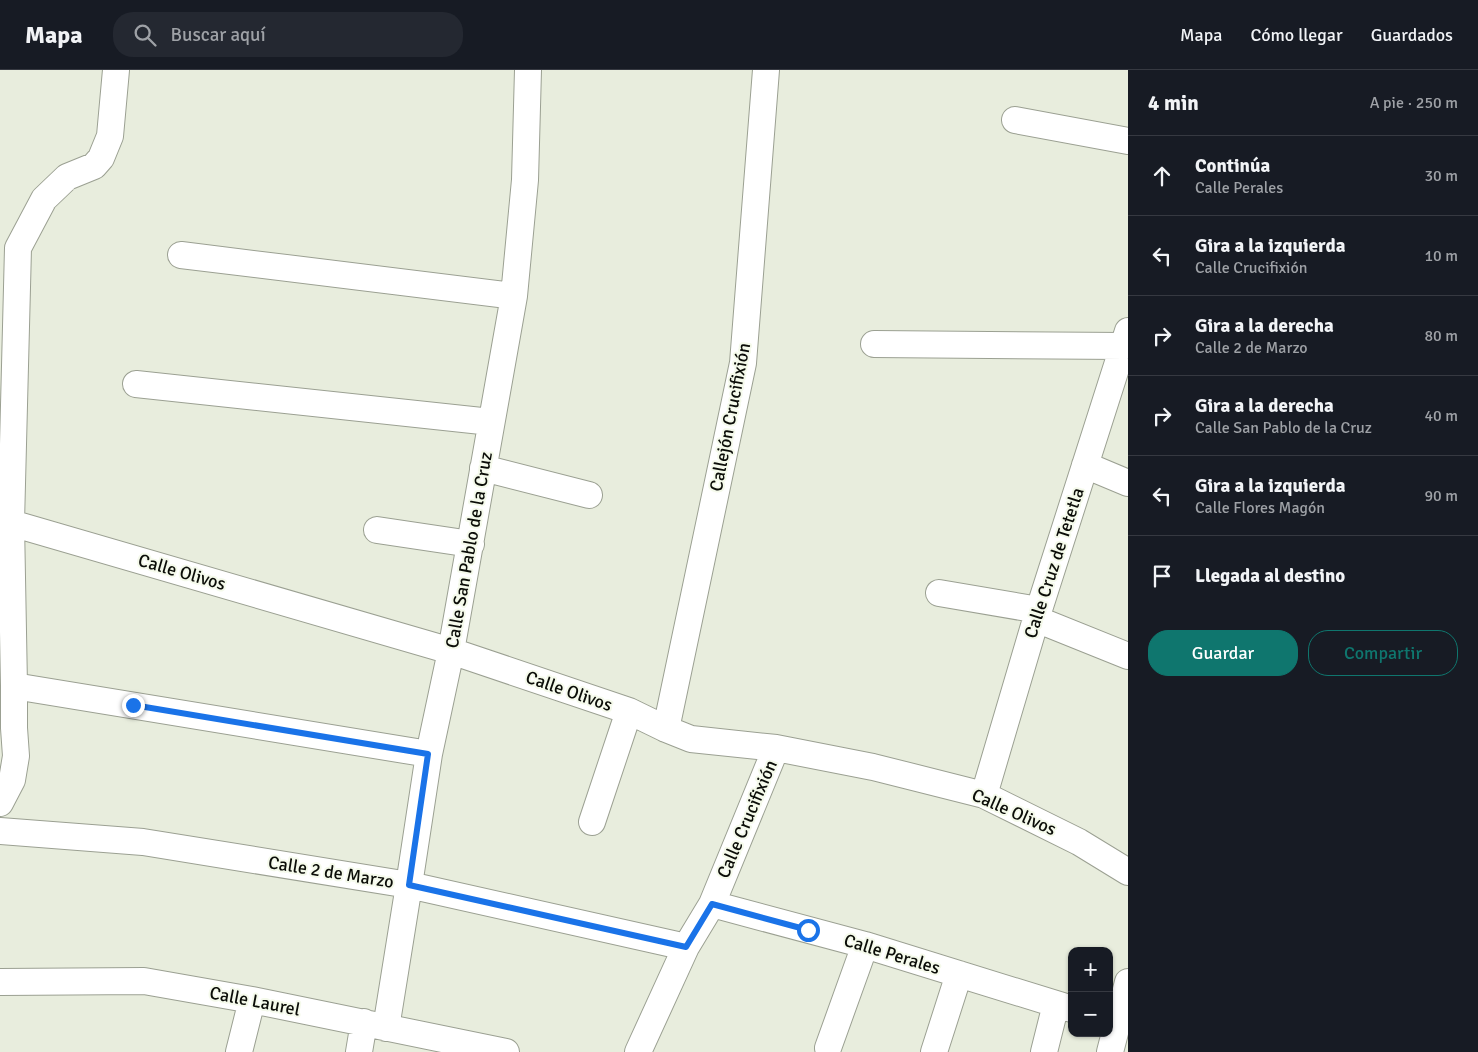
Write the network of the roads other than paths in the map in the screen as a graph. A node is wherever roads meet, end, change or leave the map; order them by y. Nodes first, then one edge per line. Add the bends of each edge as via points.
1 (116, 70) edge
2 (528, 70) edge
3 (766, 70) edge
4 (1015, 120) dead end
5 (1128, 141) edge
6 (181, 255) dead end
7 (514, 296) junction
8 (1126, 338) edge
9 (874, 344) dead end
10 (136, 384) dead end
11 (491, 422) junction
12 (1085, 465) junction
13 (483, 468) junction
14 (1128, 483) edge
15 (589, 495) dead end
16 (6, 522) edge
17 (377, 530) dead end
18 (471, 544) junction
19 (939, 593) dead end
20 (1037, 614) junction
21 (451, 651) junction
22 (1128, 656) edge
23 (14, 686) junction
24 (629, 711) junction
25 (666, 729) junction
26 (776, 748) junction
27 (428, 754) junction
28 (984, 795) junction
29 (0, 803) edge
30 (592, 822) dead end
31 (0, 831) edge
32 (1128, 872) edge
33 (409, 885) junction
34 (712, 904) junction
35 (865, 945) junction
36 (686, 947) junction
37 (958, 974) junction
38 (0, 982) edge
39 (1128, 982) edge
40 (252, 1000) junction
41 (1064, 1007) edge
42 (1113, 1020) edge
43 (375, 1025) junction
44 (1111, 1037) edge
45 (471, 1048) edge
46 (828, 1048) dead end
47 (239, 1052) edge
48 (359, 1052) edge
49 (506, 1052) edge
50 (638, 1052) edge
51 (934, 1052) edge
52 (1044, 1052) edge
53 (1110, 1052) edge

1 - 16 street via 110,136 101,158 94,166 67,177 44,199 18,248
2 - 7 street, Calle San Pablo de la Cruz via 525,180
3 - 25 street, Callejón Crucifixión via 743,363
4 - 5 street
6 - 7 street
7 - 11 street, Calle San Pablo de la Cruz
8 - 9 street
8 - 12 street, Calle Cruz de Tetetla
10 - 11 street
11 - 13 street, Calle San Pablo de la Cruz
12 - 14 street
12 - 20 street, Calle Cruz de Tetetla
13 - 15 street
13 - 18 street, Calle San Pablo de la Cruz
16 - 21 street, Calle Olivos
16 - 23 street
17 - 18 street
18 - 21 street, Calle San Pablo de la Cruz
19 - 20 street
20 - 22 street
20 - 28 street, Calle Cruz de Tetetla
21 - 24 street, Calle Olivos
21 - 27 street, Calle San Pablo de la Cruz
23 - 27 street
23 - 29 street via 16,756 12,780
24 - 25 street, Calle Olivos
24 - 30 street
25 - 26 street, Calle Olivos via 691,739
26 - 28 street, Calle Olivos via 873,767
26 - 34 street, Calle Crucifixión
27 - 33 street, Calle San Pablo de la Cruz
28 - 32 street, Calle Olivos via 1079,842
31 - 33 street, Calle 2 de Marzo via 143,842
33 - 36 street, Calle 2 de Marzo
33 - 43 street, Calle San Pablo de la Cruz
34 - 35 street, Calle Perales
34 - 36 street, Calle Crucifixión
35 - 37 street, Calle Perales
35 - 46 street
36 - 50 street, Calle Crucifixión
37 - 41 street, Calle Perales
37 - 51 street
38 - 40 street, Calle Laurel via 144,981
39 - 42 street
40 - 43 street, Calle Laurel
40 - 47 street
41 - 52 street
43 - 45 street, Calle Laurel
43 - 48 street, Calle San Pablo de la Cruz
44 - 53 street
45 - 49 street, Calle Laurel

